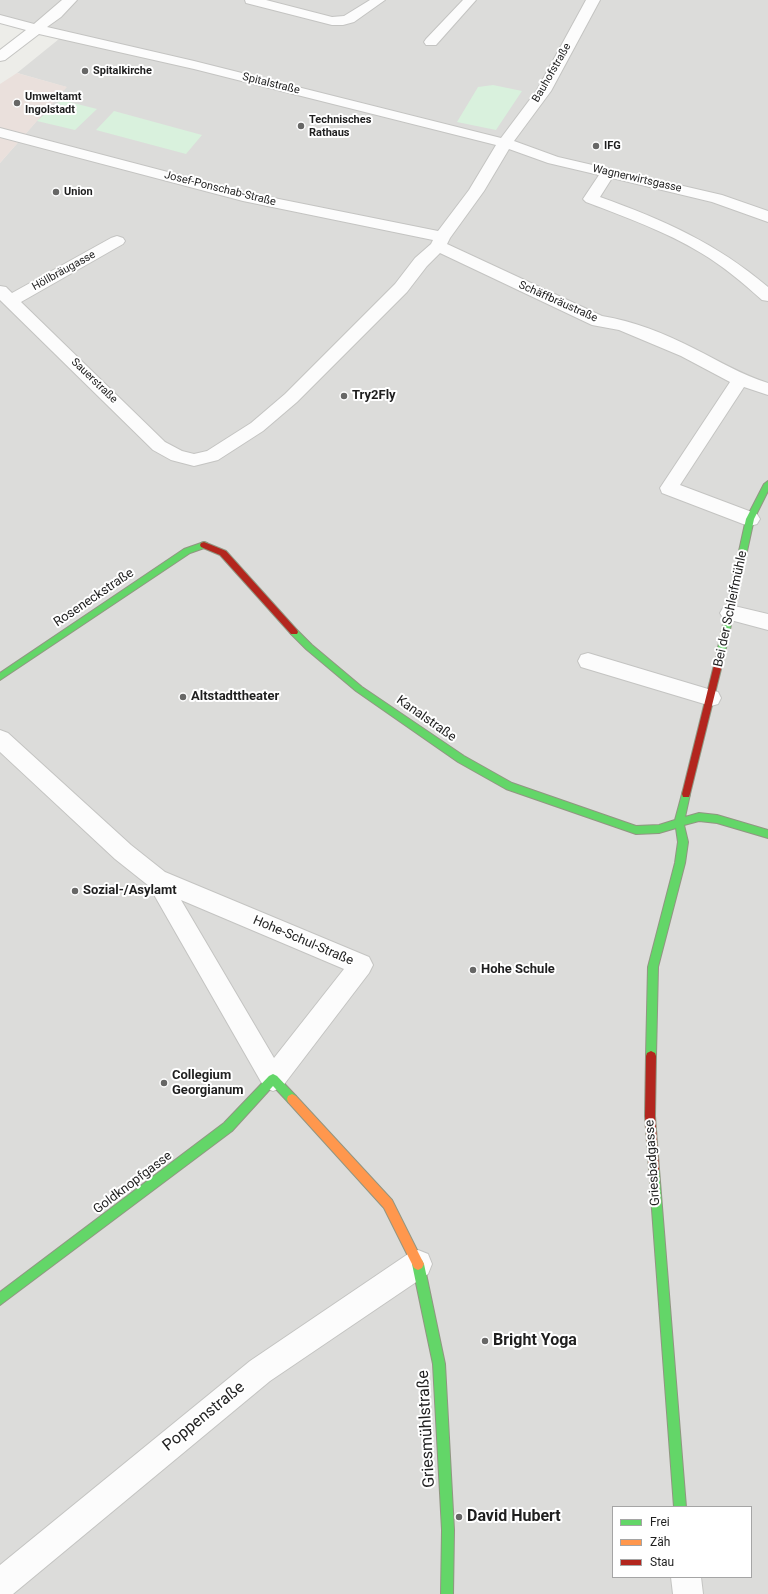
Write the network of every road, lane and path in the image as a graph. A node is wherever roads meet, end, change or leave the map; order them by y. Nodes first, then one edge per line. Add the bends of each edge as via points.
1 (70, 0) edge
2 (251, 0) edge
3 (379, 0) edge
4 (470, 0) edge
5 (593, 0) edge
6 (267, 2) edge
7 (0, 19) edge
8 (36, 29) junction
9 (431, 42) dead end
10 (0, 57) edge
11 (0, 132) edge
12 (505, 143) junction
13 (608, 173) junction
14 (768, 217) edge
15 (117, 241) dead end
16 (440, 242) junction
17 (5, 296) edge
18 (768, 296) edge
19 (740, 380) junction
20 (768, 389) edge
21 (768, 484) edge
22 (750, 519) junction
23 (205, 545) joint
24 (730, 612) junction
25 (768, 622) edge
26 (588, 661) dead end
27 (0, 677) edge
28 (711, 698) junction
29 (0, 739) edge
30 (679, 822) junction
31 (768, 834) edge
32 (157, 879) junction
33 (273, 1079) junction
34 (418, 1264) junction
35 (0, 1298) edge
36 (680, 1506) edge
37 (686, 1578) edge
38 (0, 1585) edge
39 (447, 1594) edge
40 (688, 1594) edge

1 - 8 street
2 - 6 lane
3 - 6 lane via 344,21 332,21
4 - 9 lane
5 - 12 street, Bauhofstraße via 544,91
7 - 8 street, Spitalstraße
8 - 10 street
8 - 12 street, Spitalstraße via 194,65
11 - 16 street, Josef-Ponschab-Straße via 243,196
12 - 13 street, Wagnerwirtsgasse via 553,160
12 - 16 street via 476,191
13 - 14 street, Wagnerwirtsgasse via 716,198
13 - 18 street via 591,199 642,217 698,244 742,274
15 - 17 street, Höllbräugasse
16 - 17 street, Sauerstraße via 401,288 291,398 257,427 231,444 212,456 194,460 177,456 159,446
16 - 19 street, Schäffbräustraße via 578,312 598,321 622,325 687,352
19 - 20 street, Schäffbräustraße
19 - 22 street via 669,488
21 - 22 street, Bei der Schleifmühle
22 - 24 street, Bei der Schleifmühle
23 - 27 street, Roseneckstraße via 186,551
23 - 30 street, Kanalstraße via 223,553 278,616 359,689 461,760 509,786 636,830 659,829
24 - 25 street
24 - 28 street, Bei der Schleifmühle
26 - 28 street
28 - 30 street, Bei der Schleifmühle
29 - 32 street, Hohe-Schul-Straße via 123,852
30 - 31 street, Kanalstraße via 698,817 717,819
30 - 36 street, Griesbadgasse via 683,842 680,863 653,967 650,1116
32 - 33 street, Hohe-Schul-Straße
32 - 33 street, Hohe-Schul-Straße via 361,965
33 - 34 street, Hohe-Schul-Straße via 388,1204
33 - 35 street, Goldknopfgasse via 228,1127
34 - 38 street, Poppenstraße via 260,1371
34 - 39 street, Griesmühlstraße via 439,1364 448,1530
37 - 40 street

